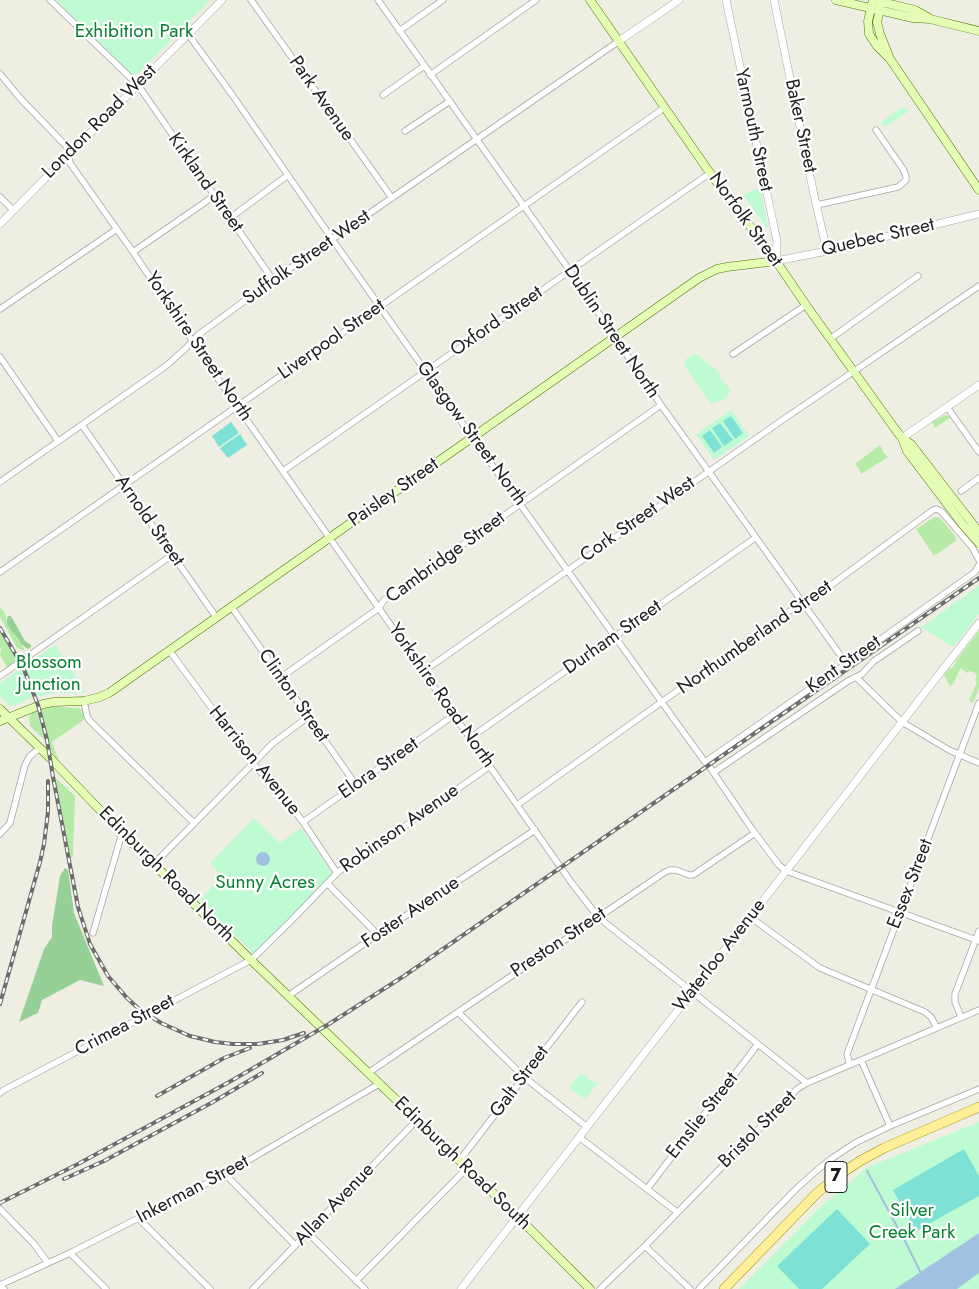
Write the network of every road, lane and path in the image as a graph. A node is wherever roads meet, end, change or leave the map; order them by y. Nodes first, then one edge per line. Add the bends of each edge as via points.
1 (50, 0) edge
2 (222, 0) edge
3 (251, 0) edge
4 (378, 0) edge
5 (443, 0) edge
6 (536, 0) edge
7 (590, 0) edge
8 (679, 0) edge
9 (726, 0) edge
10 (774, 0) edge
11 (836, 0) edge
12 (877, 3) edge
13 (399, 31) junction
14 (979, 31) edge
15 (188, 34) junction
16 (619, 41) junction
17 (424, 66) junction
18 (0, 74) edge
19 (430, 75) junction
20 (138, 85) junction
21 (383, 95) dead end
22 (450, 101) junction
23 (664, 108) junction
24 (876, 130) dead end
25 (405, 131) dead end
26 (475, 139) junction
27 (69, 155) junction
28 (710, 173) junction
29 (288, 175) junction
30 (979, 190) edge
31 (214, 196) junction
32 (0, 197) edge
33 (392, 198) junction
34 (817, 205) junction
35 (522, 206) junction
36 (13, 210) junction
37 (979, 214) edge
38 (230, 218) junction
39 (0, 224) edge
40 (117, 229) junction
41 (333, 240) junction
42 (827, 251) junction
43 (133, 252) junction
44 (776, 261) junction
45 (570, 272) junction
46 (918, 276) dead end
47 (273, 280) junction
48 (979, 286) edge
49 (806, 305) junction
50 (380, 306) junction
51 (0, 309) edge
52 (615, 338) junction
53 (830, 339) junction
54 (193, 340) junction
55 (733, 354) dead end
56 (0, 357) edge
57 (854, 371) junction
58 (426, 372) junction
59 (979, 385) edge
60 (661, 405) junction
61 (238, 406) junction
62 (947, 407) junction
63 (82, 425) junction
64 (473, 438) junction
65 (902, 438) junction
66 (58, 441) junction
67 (979, 452) edge
68 (283, 471) junction
69 (709, 471) junction
70 (979, 478) edge
71 (0, 482) edge
72 (123, 485) junction
73 (961, 491) dead end
74 (521, 504) junction
75 (979, 532) edge
76 (329, 538) junction
77 (755, 538) junction
78 (979, 543) edge
79 (172, 555) junction
80 (979, 560) edge
81 (979, 565) edge
82 (567, 570) junction
83 (0, 572) edge
84 (802, 602) junction
85 (231, 606) junction
86 (379, 608) junction
87 (216, 617) junction
88 (979, 623) edge
89 (918, 632) dead end
90 (615, 636) junction
91 (169, 650) junction
92 (846, 663) junction
93 (424, 671) junction
94 (0, 676) edge
95 (856, 677) junction
96 (280, 678) junction
97 (84, 701) junction
98 (662, 702) junction
99 (979, 703) edge
100 (0, 709) edge
101 (454, 715) junction
102 (308, 717) junction
103 (9, 718) junction
104 (0, 721) edge
105 (902, 722) junction
106 (470, 738) junction
107 (40, 748) junction
108 (960, 755) junction
109 (705, 762) junction
110 (979, 763) edge
111 (253, 764) junction
112 (490, 766) junction
113 (714, 772) junction
114 (356, 785) junction
115 (517, 805) junction
116 (303, 822) junction
117 (194, 823) junction
118 (535, 830) junction
119 (122, 833) junction
120 (755, 833) junction
121 (0, 834) edge
122 (154, 864) junction
123 (786, 871) junction
124 (337, 873) junction
125 (328, 884) junction
126 (901, 912) junction
127 (598, 917) junction
128 (750, 918) junction
129 (979, 931) edge
130 (93, 932) dead end
131 (378, 934) junction
132 (977, 941) edge
133 (251, 960) junction
134 (872, 990) junction
135 (693, 992) junction
136 (288, 996) junction
137 (582, 1002) dead end
138 (979, 1010) edge
139 (458, 1012) junction
140 (961, 1017) junction
141 (937, 1028) junction
142 (333, 1040) joint
143 (758, 1044) junction
144 (861, 1060) junction
145 (850, 1065) junction
146 (368, 1073) junction
147 (524, 1077) junction
148 (807, 1083) junction
149 (379, 1084) junction
150 (979, 1089) edge
151 (0, 1093) edge
152 (979, 1107) edge
153 (416, 1120) junction
154 (890, 1126) junction
155 (587, 1127) junction
156 (579, 1137) junction
157 (459, 1161) junction
158 (466, 1169) junction
159 (225, 1174) junction
160 (647, 1189) junction
161 (0, 1209) edge
162 (677, 1212) junction
163 (518, 1217) junction
164 (139, 1219) junction
165 (308, 1232) junction
166 (295, 1245) junction
167 (644, 1246) junction
168 (70, 1254) junction
169 (48, 1263) junction
170 (356, 1281) junction
171 (0, 1285) edge
172 (4, 1289) edge
173 (106, 1289) edge
174 (210, 1289) edge
175 (253, 1289) edge
176 (365, 1289) edge
177 (461, 1289) edge
178 (590, 1289) edge
179 (600, 1289) edge
180 (690, 1289) edge
181 (699, 1289) edge
182 (724, 1289) edge

1 - 20 street, Kirkland Street
2 - 15 street, London Road West
3 - 33 street, Park Avenue
4 - 13 street, Dublin Street North
5 - 13 street
6 - 19 street
7 - 16 main road, Norfolk Street
8 - 16 street
9 - 44 street, Yarmouth Street via 777,241
10 - 34 street, Baker Street
11 - 12 main road
12 - 14 main road via 915,10 930,19
12 - 30 main road via 868,21 869,34 890,59
13 - 17 street, Dublin Street North
15 - 20 street, London Road West
15 - 29 street, Glasgow Street North
16 - 23 main road, Norfolk Street
16 - 26 street, Suffolk Street West
17 - 19 street, Dublin Street North
17 - 21 street
18 - 27 street, Yorkshire Street North via 68,148
19 - 22 street, Dublin Street North
20 - 27 street, London Road West
20 - 31 street, Kirkland Street
22 - 25 street
22 - 26 street, Dublin Street North
23 - 28 main road, Norfolk Street
23 - 35 street, Liverpool Street
24 - 34 street via 903,169 906,180 898,186
26 - 33 street, Suffolk Street West
26 - 35 street, Dublin Street North
27 - 36 street, London Road West
27 - 40 street, Yorkshire Street North via 70,163
28 - 44 main road, Norfolk Street
28 - 45 street, Oxford Street
29 - 38 street
29 - 41 street, Glasgow Street North
31 - 38 street, Kirkland Street
31 - 43 street
32 - 36 street
33 - 41 street, Suffolk Street West
34 - 42 street, Baker Street
35 - 45 street, Dublin Street North
35 - 50 street, Liverpool Street
36 - 39 street, London Road West
37 - 42 street, Quebec Street
38 - 47 street, Kirkland Street
40 - 43 street, Yorkshire Street North
40 - 51 street
41 - 47 street, Suffolk Street West
41 - 50 street, Glasgow Street North
42 - 44 street, Quebec Street
43 - 54 street, Yorkshire Street North
44 - 49 main road, Norfolk Street
44 - 52 main road, Paisley Street via 727,266 699,278
45 - 52 street, Dublin Street North
45 - 58 street, Oxford Street
46 - 53 street
47 - 54 street, Suffolk Street West
48 - 57 street, Cork Street West
49 - 53 main road, Norfolk Street
49 - 55 street
50 - 58 street, Glasgow Street North
50 - 61 street, Liverpool Street
52 - 60 street, Dublin Street North
52 - 64 main road, Paisley Street
53 - 57 main road, Norfolk Street
54 - 61 street, Yorkshire Street North
54 - 63 street, Suffolk Street West via 166,366
56 - 66 street
57 - 65 main road, Norfolk Street
57 - 69 street, Cork Street West
58 - 64 street, Glasgow Street North
58 - 68 street, Oxford Street
59 - 62 street
60 - 69 street, Dublin Street North
60 - 74 street, Cambridge Street
61 - 68 street, Yorkshire Street North
61 - 72 street, Liverpool Street
62 - 65 street
62 - 67 street
63 - 66 street, Suffolk Street West
63 - 72 street, Arnold Street
64 - 74 street, Glasgow Street North
64 - 76 main road, Paisley Street
65 - 75 main road, Norfolk Street via 911,444
65 - 78 main road, Norfolk Street via 907,451
66 - 71 street, Suffolk Street West
68 - 76 street, Yorkshire Street North
69 - 77 street, Dublin Street North
69 - 82 street, Cork Street West
70 - 73 street
72 - 79 street, Arnold Street
72 - 83 street, Liverpool Street
74 - 82 street, Glasgow Street North
74 - 86 street, Cambridge Street via 384,600
76 - 85 main road, Paisley Street
76 - 86 street, Yorkshire Road North
77 - 84 street, Dublin Street North
77 - 90 street, Durham Street
79 - 87 street, Arnold Street
79 - 94 street
80 - 84 street, Northumberland Street via 972,547 936,509 808,602
81 - 92 street, Kent Street via 975,572
82 - 90 street, Glasgow Street North
82 - 93 street, Cork Street West
84 - 92 street, Dublin Street North
84 - 98 street, Northumberland Street
85 - 87 main road, Paisley Street
85 - 96 street, Clinton Street
86 - 93 street, Yorkshire Road North
86 - 96 street, Cambridge Street
87 - 91 main road, Paisley Street
88 - 105 street, Waterloo Avenue
89 - 95 street, Kent Street
90 - 98 street, Glasgow Street North
90 - 106 street, Durham Street
91 - 97 main road, Paisley Street via 108,693
91 - 111 street, Harrison Avenue
92 - 109 street, Kent Street
93 - 101 street, Yorkshire Road North
95 - 105 street
95 - 113 street, Kent Street
96 - 102 street, Clinton Street
97 - 103 main road, Paisley Street via 43,704
97 - 117 street via 91,722
98 - 109 street, Glasgow Street North
98 - 115 street, Northumberland Street
99 - 108 street, Essex Street
100 - 103 main road, Edinburgh Road North
101 - 106 street, Yorkshire Road North
101 - 114 street, Elora Street
102 - 111 street
102 - 114 street, Clinton Street
103 - 104 main road, Paisley Street
103 - 107 main road, Edinburgh Road North
105 - 108 street
105 - 123 street, Waterloo Avenue
106 - 112 street, Yorkshire Road North
107 - 119 main road, Edinburgh Road North
107 - 121 street via 25,765 10,823
108 - 110 street
108 - 126 street, Essex Street
109 - 113 street, Glasgow Street North
111 - 116 street, Harrison Avenue
111 - 117 street
112 - 115 street, Yorkshire Road North
112 - 124 street, Robinson Avenue
113 - 120 street, Glasgow Street North
114 - 116 street, Elora Street
115 - 118 street, Yorkshire Road North
116 - 124 street, Harrison Avenue
117 - 122 street
118 - 127 street
118 - 131 street, Foster Avenue
119 - 122 main road, Edinburgh Road North
119 - 130 street
120 - 123 street, Glasgow Street North
120 - 127 street, Preston Street via 697,873 666,872
122 - 133 main road, Edinburgh Road North
123 - 126 street
123 - 128 street, Waterloo Avenue
124 - 125 street, Robinson Avenue
125 - 131 street
125 - 133 street, Robinson Avenue
126 - 132 street
126 - 134 street, Essex Street
127 - 135 street
127 - 139 street, Preston Street
128 - 134 street via 820,968
128 - 135 street, Waterloo Avenue
129 - 132 street
131 - 136 street, Foster Avenue
132 - 140 street via 955,994
133 - 136 main road, Edinburgh Road North
133 - 151 street, Crimea Street
134 - 141 street via 932,1016
134 - 145 street, Essex Street via 847,1054
135 - 143 street
135 - 155 street, Waterloo Avenue
136 - 142 main road, Edinburgh Road North
137 - 147 street, Galt Street
138 - 140 street, Bristol Street
139 - 146 street, Preston Street
139 - 147 street
140 - 141 street, Bristol Street
141 - 144 street, Bristol Street
142 - 146 main road, Edinburgh Road South
143 - 148 street
143 - 160 street, Emslie Street
144 - 145 street, Bristol Street
144 - 154 street
145 - 148 street, Bristol Street
146 - 149 main road, Edinburgh Road South
147 - 155 street
147 - 157 street, Galt Street
148 - 162 street, Bristol Street via 795,1091
149 - 153 main road, Edinburgh Road South
149 - 159 street, Inkerman Street
150 - 154 street
152 - 182 main road, 7 via 884,1148 839,1175 817,1193
153 - 157 main road, Edinburgh Road South
153 - 165 street, Allan Avenue
154 - 181 street via 846,1149 816,1171
155 - 156 street, Waterloo Avenue
156 - 160 street
156 - 163 street, Waterloo Avenue
157 - 158 main road, Edinburgh Road South
158 - 163 main road, Edinburgh Road South
158 - 170 street
159 - 164 street, Inkerman Street
159 - 166 street
160 - 162 street
161 - 169 street
162 - 167 street, Bristol Street
163 - 177 street, Waterloo Avenue
163 - 178 main road, Edinburgh Road South
164 - 168 street, Inkerman Street
164 - 174 street
165 - 166 street, Allan Avenue
165 - 170 street
166 - 175 street, Allan Avenue
167 - 179 street, Bristol Street
167 - 180 street
168 - 169 street, Inkerman Street
168 - 173 street
169 - 171 street, Inkerman Street
170 - 176 street
171 - 172 street

